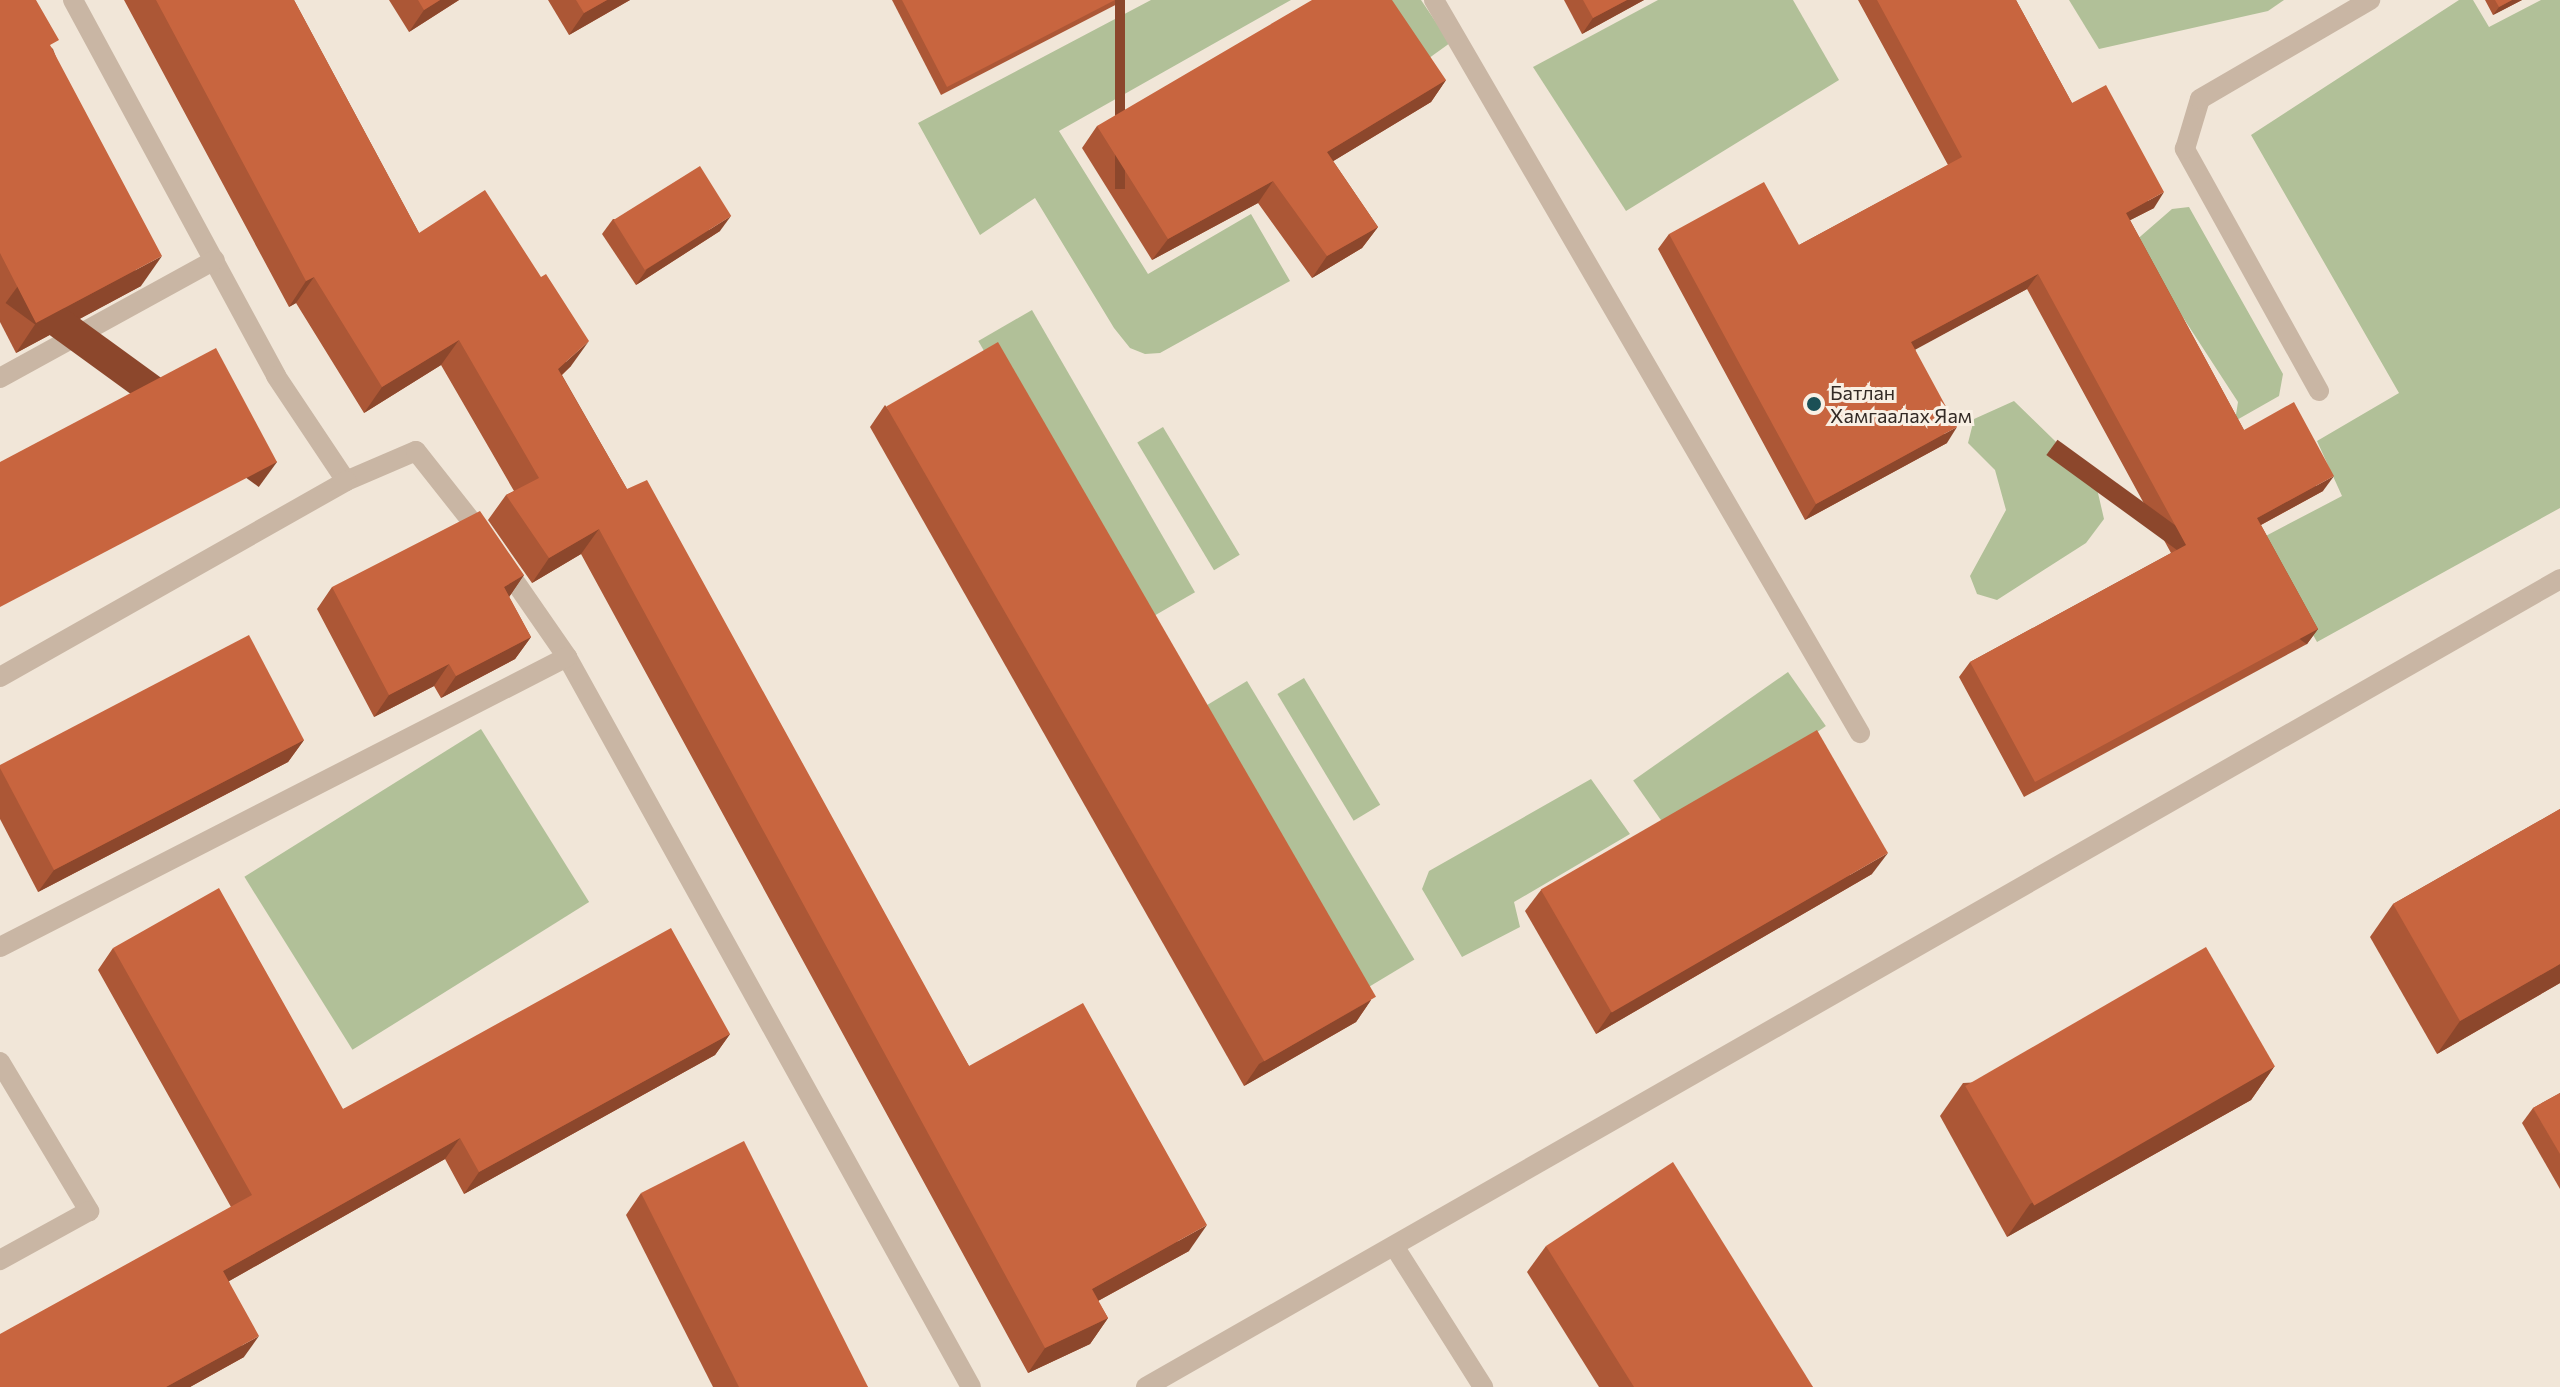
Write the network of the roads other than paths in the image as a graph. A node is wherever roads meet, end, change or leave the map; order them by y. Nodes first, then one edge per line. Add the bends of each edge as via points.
1 (73, 0) edge
2 (1434, 0) edge
3 (2370, 0) edge
4 (215, 260) junction
5 (0, 378) edge
6 (2319, 391) dead end
7 (346, 481) junction
8 (2560, 579) edge
9 (567, 657) junction
10 (0, 677) edge
11 (1860, 733) dead end
12 (0, 947) edge
13 (0, 1062) edge
14 (1394, 1246) junction
15 (0, 1260) edge
16 (971, 1387) edge
17 (1146, 1387) edge
18 (1483, 1387) edge

1 - 4 street
2 - 11 street
3 - 6 street via 2200,99 2185,149
4 - 5 street
4 - 7 street via 276,376
7 - 9 street via 416,451
7 - 10 street
8 - 14 street
9 - 12 street
9 - 16 street
13 - 15 street via 89,1211
14 - 17 street
14 - 18 street

